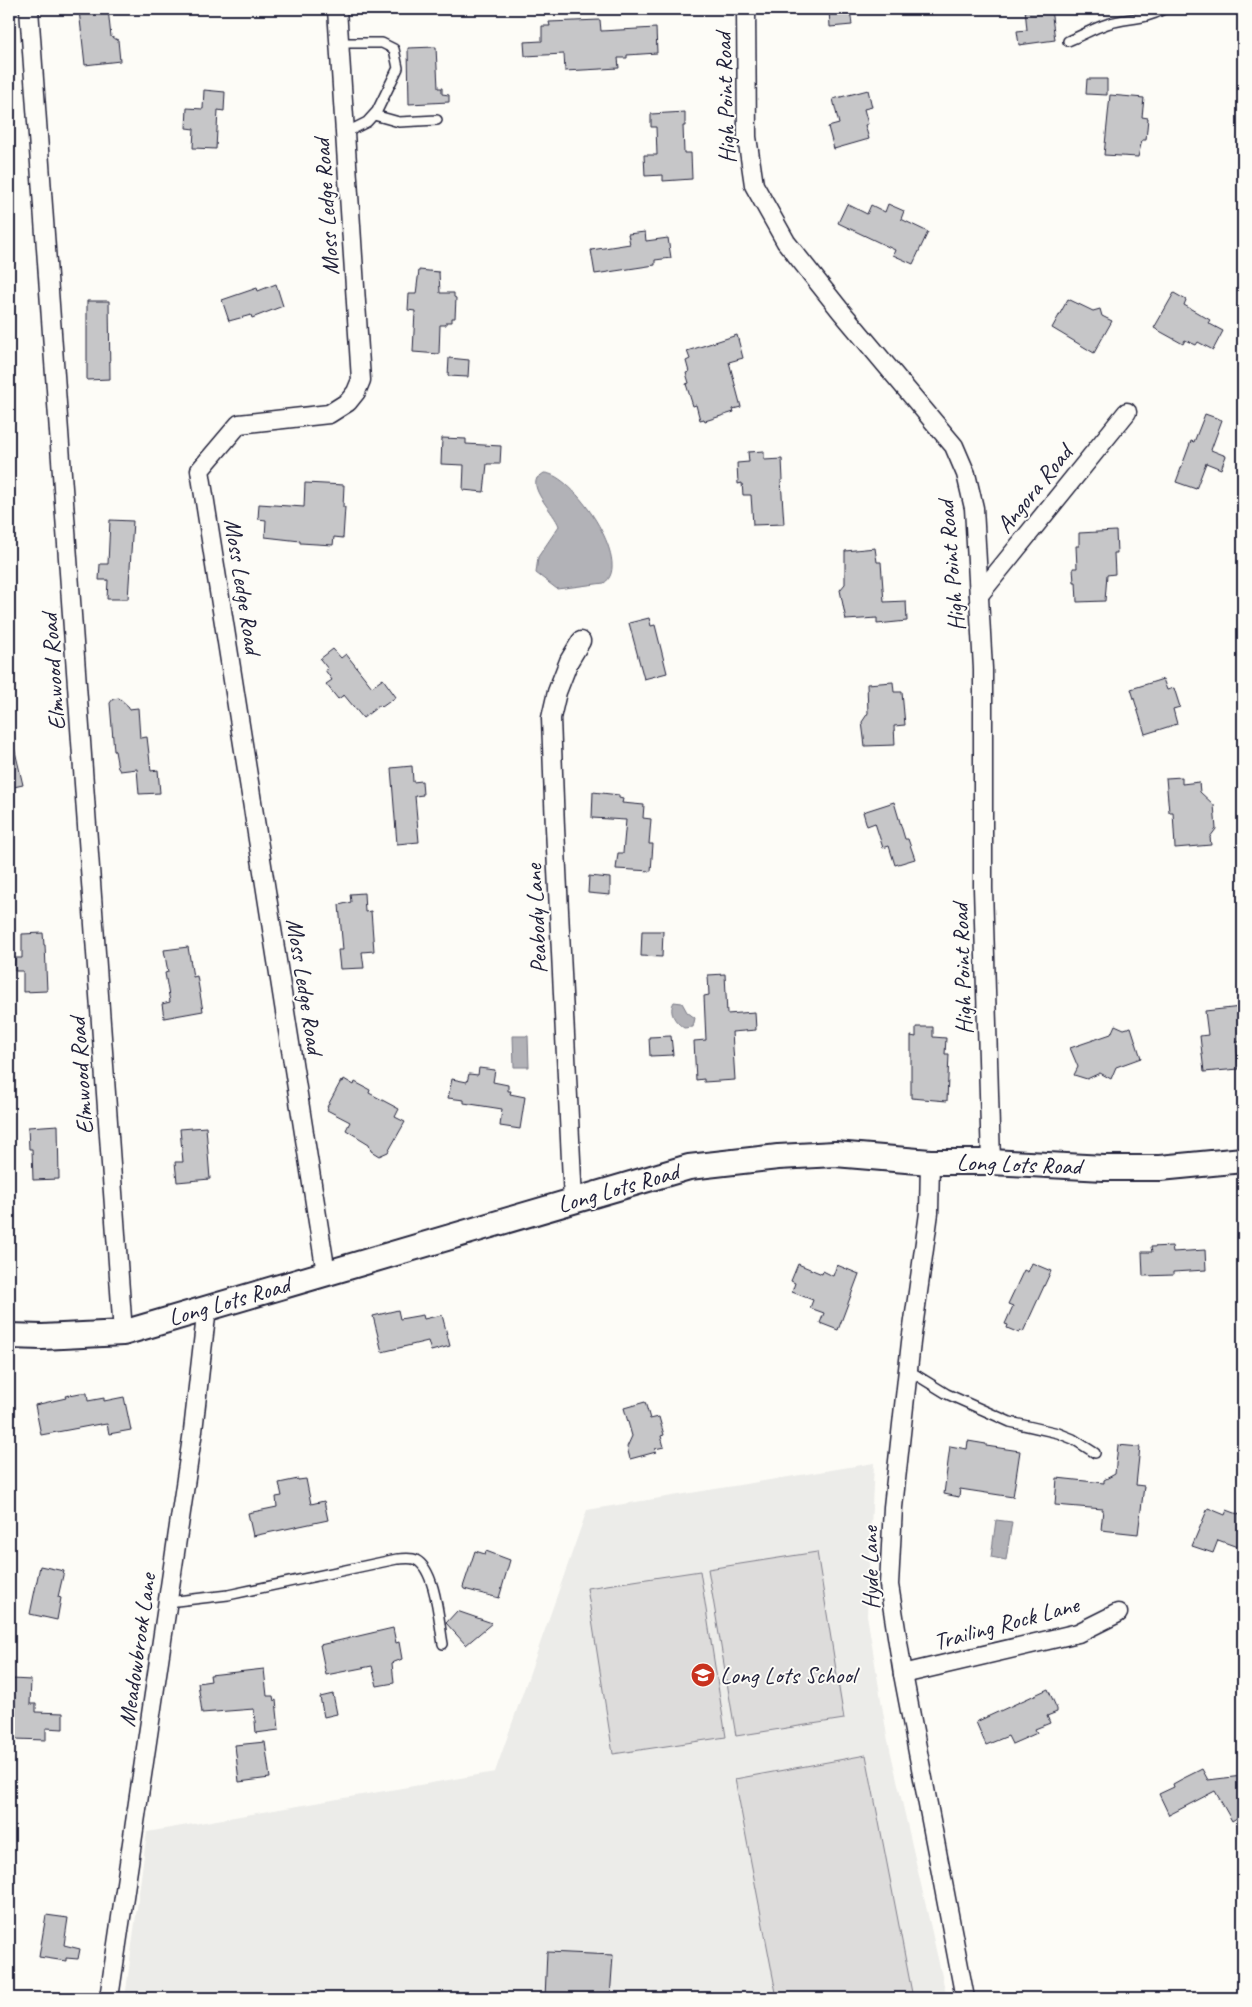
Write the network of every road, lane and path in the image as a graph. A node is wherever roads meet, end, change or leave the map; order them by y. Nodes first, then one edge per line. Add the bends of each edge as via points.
1 (29, 9) edge
2 (337, 9) edge
3 (746, 9) edge
4 (1164, 9) edge
5 (1068, 42) dead end
6 (339, 43) junction
7 (374, 115) junction
8 (437, 120) dead end
9 (345, 133) junction
10 (1127, 412) dead end
11 (979, 595) junction
12 (581, 641) dead end
13 (1243, 1160) edge
14 (930, 1162) junction
15 (992, 1162) junction
16 (573, 1201) junction
17 (326, 1273) junction
18 (207, 1307) junction
19 (124, 1333) junction
20 (9, 1336) edge
21 (908, 1370) junction
22 (1095, 1453) dead end
23 (168, 1602) junction
24 (1118, 1613) dead end
25 (443, 1644) dead end
26 (903, 1674) junction
27 (109, 1998) edge
28 (965, 1998) edge

1 - 19 street, Elmwood Road
2 - 6 street, Moss Ledge Road
3 - 11 street, High Point Road via 746,137 754,185 786,242 954,446 966,474 974,508
4 - 5 lane via 1138,20 1107,24
6 - 7 lane via 382,43 394,49 398,68
6 - 9 street, Moss Ledge Road
7 - 8 lane via 399,122
7 - 9 lane
9 - 17 street, Moss Ledge Road via 361,380 356,392 348,402 329,414 239,424 200,470
10 - 11 street, Angora Road
11 - 15 street, High Point Road via 983,669 983,888
12 - 16 street, Peabody Lane via 568,661 551,718
13 - 15 main road, Long Lots Road via 1160,1168
14 - 15 main road, Long Lots Road
14 - 16 main road, Long Lots Road via 835,1154 778,1157 689,1167
14 - 21 street, Hyde Lane via 929,1213
16 - 17 main road, Long Lots Road
17 - 18 main road, Long Lots Road
18 - 19 main road, Long Lots Road
18 - 23 street, Meadowbrook Lane via 194,1431
19 - 20 main road, Long Lots Road
21 - 22 lane via 947,1394 1010,1422 1058,1433
21 - 26 street, Hyde Lane via 893,1507 889,1584
23 - 25 lane via 228,1595 397,1558 415,1559 431,1578
23 - 27 street, Meadowbrook Lane
24 - 26 street, Trailing Rock Lane via 1078,1633
26 - 28 street, Hyde Lane

